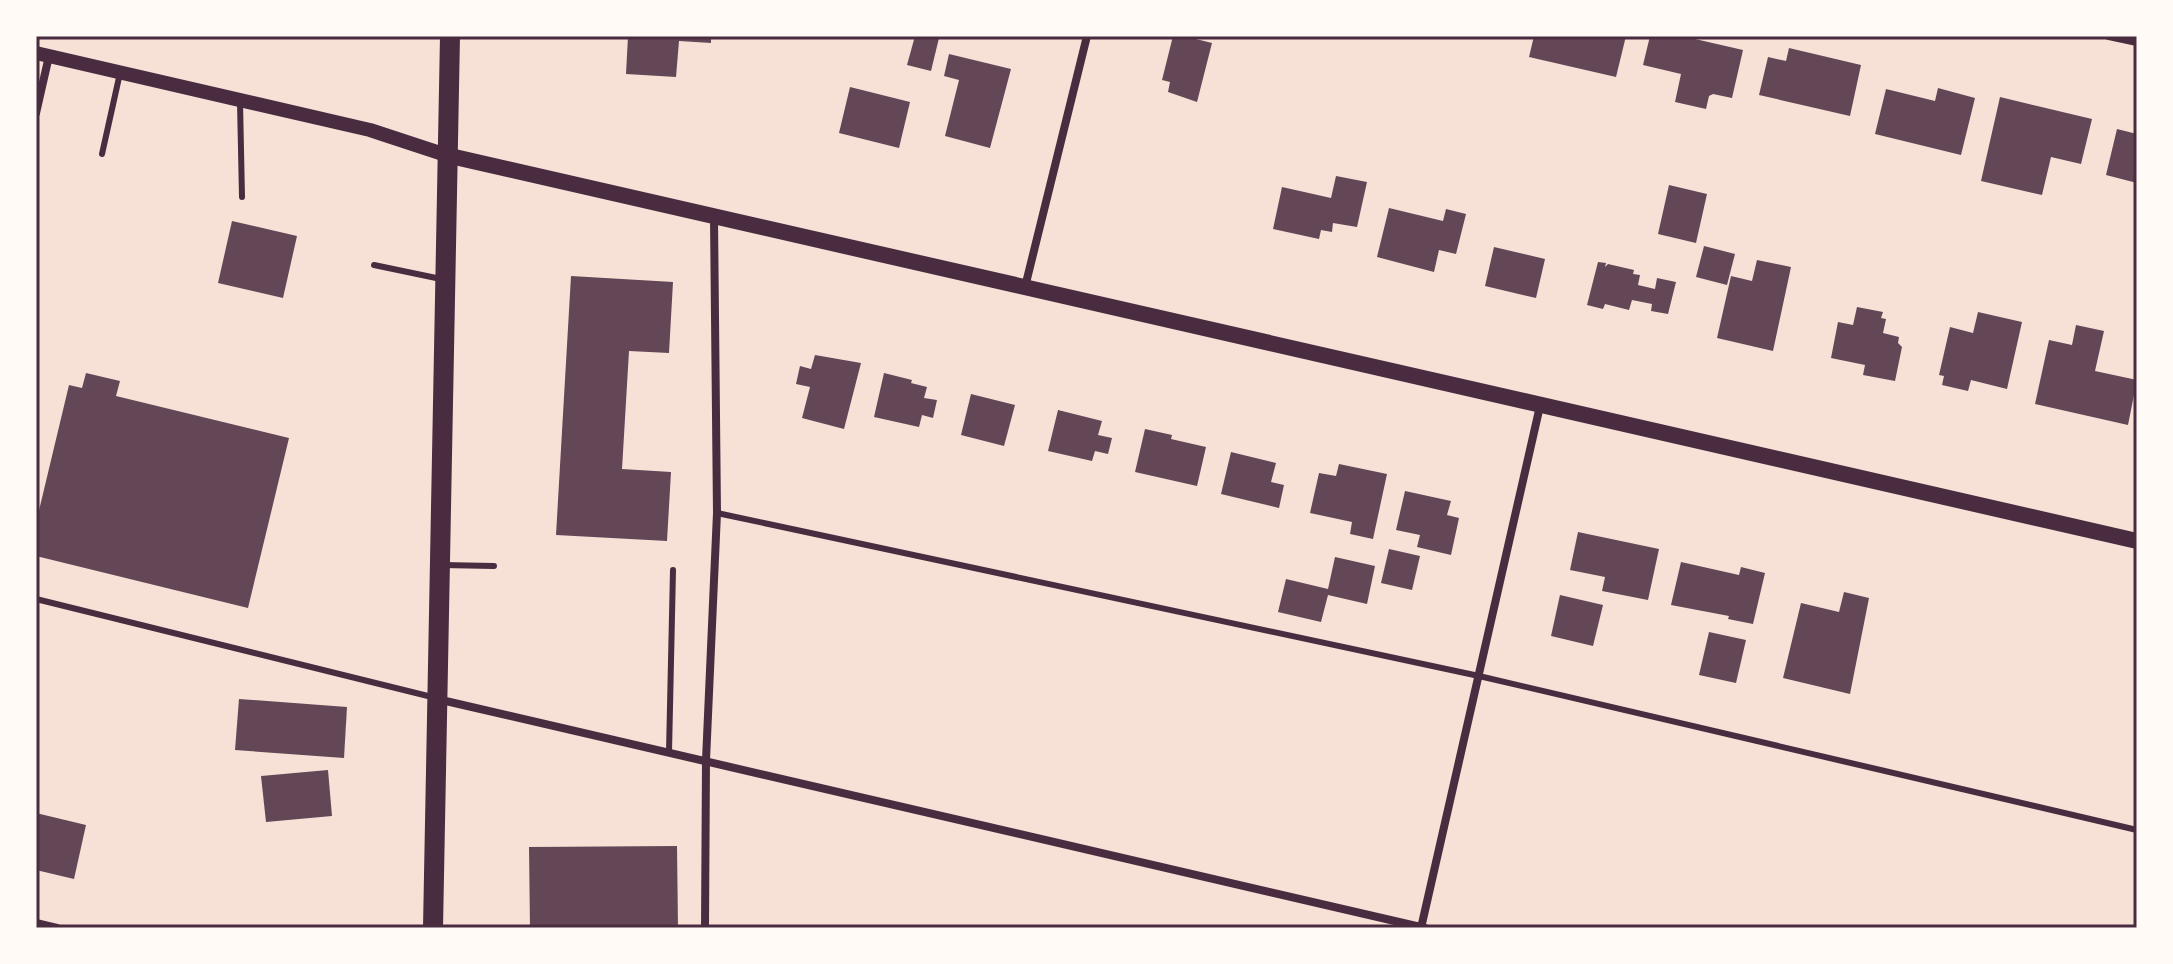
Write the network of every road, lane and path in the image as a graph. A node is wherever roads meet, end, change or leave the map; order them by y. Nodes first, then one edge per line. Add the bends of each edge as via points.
1 (450, 36) edge
2 (1087, 36) edge
3 (2109, 36) edge
4 (2137, 42) edge
5 (42, 55) edge
6 (120, 73) junction
7 (240, 102) junction
8 (36, 113) edge
9 (102, 154) dead end
10 (446, 155) junction
11 (242, 197) dead end
12 (714, 218) junction
13 (374, 265) dead end
14 (445, 280) junction
15 (1025, 288) junction
16 (1540, 406) junction
17 (717, 513) junction
18 (2137, 541) edge
19 (439, 564) junction
20 (494, 566) dead end
21 (673, 570) dead end
22 (36, 599) edge
23 (1479, 676) junction
24 (436, 698) junction
25 (669, 752) junction
26 (706, 760) junction
27 (2137, 830) edge
28 (36, 923) edge
29 (57, 928) edge
30 (433, 928) edge
31 (705, 928) edge
32 (1423, 928) edge

1 - 10 main road
2 - 15 street
3 - 4 street
5 - 6 street
5 - 8 street
6 - 7 street
6 - 9 lane
7 - 10 street via 370,130
7 - 11 lane
10 - 12 main road
10 - 14 main road
12 - 15 main road
12 - 17 street
13 - 14 lane
14 - 19 main road
15 - 16 main road
16 - 18 main road
16 - 23 street
17 - 23 lane
17 - 26 street
19 - 20 lane
19 - 24 main road
21 - 25 lane
22 - 24 lane
23 - 27 lane
23 - 32 street
24 - 25 street
24 - 30 main road
25 - 26 street
26 - 31 street
26 - 32 street
28 - 29 street

